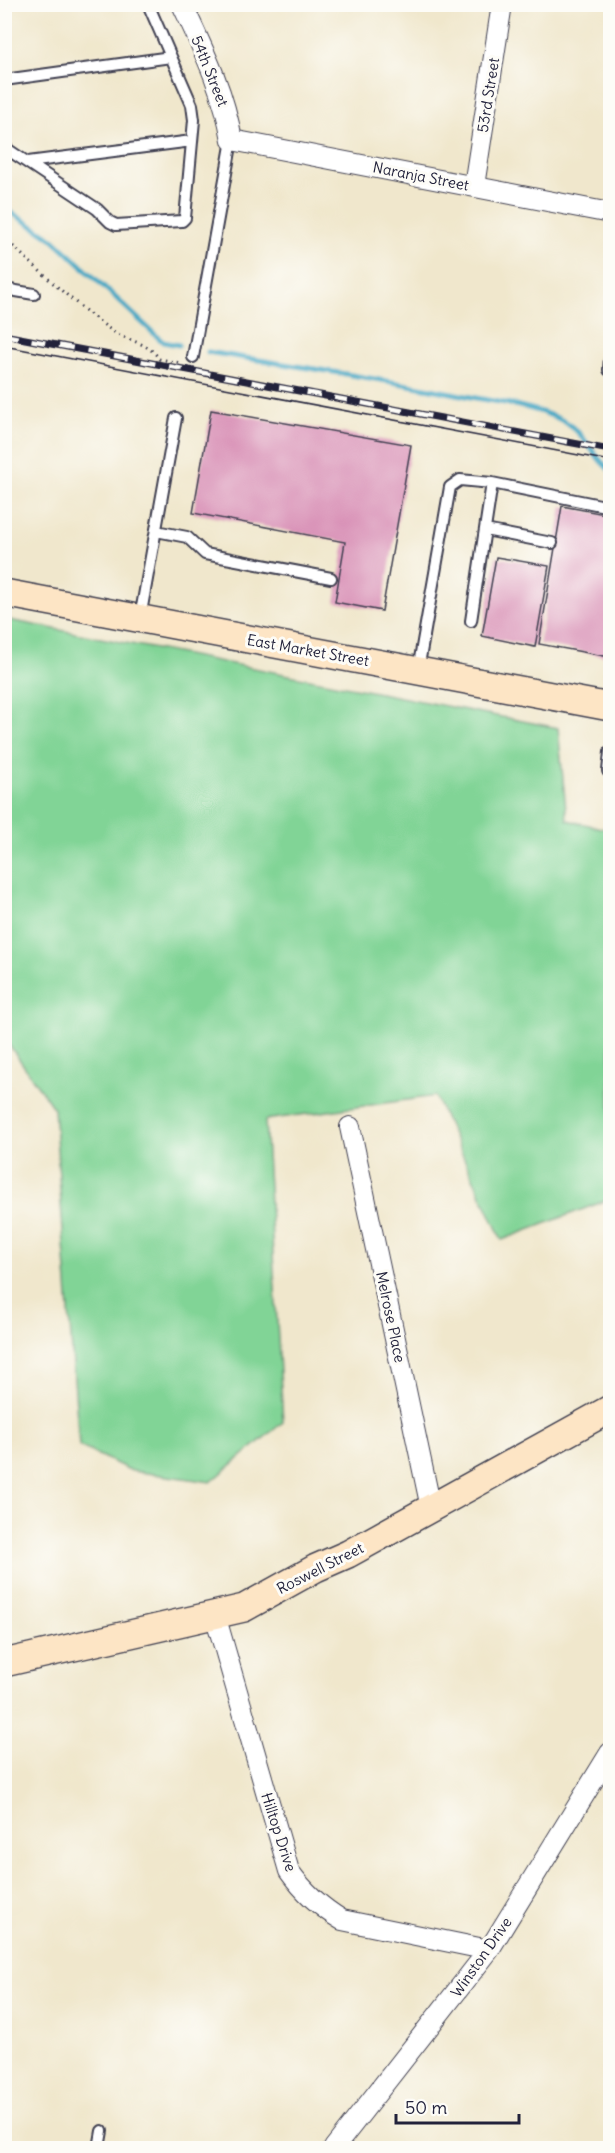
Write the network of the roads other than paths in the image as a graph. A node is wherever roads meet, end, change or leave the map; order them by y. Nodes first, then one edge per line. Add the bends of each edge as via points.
1 (148, 4) edge
2 (182, 4) edge
3 (502, 4) edge
4 (171, 57) junction
5 (4, 80) edge
6 (232, 140) junction
7 (192, 141) junction
8 (4, 147) edge
9 (28, 162) junction
10 (474, 186) junction
11 (610, 213) edge
12 (4, 289) edge
13 (34, 294) dead end
14 (193, 357) dead end
15 (610, 357) edge
16 (609, 370) dead end
17 (176, 418) dead end
18 (492, 483) junction
19 (610, 507) edge
20 (486, 530) junction
21 (156, 531) junction
22 (552, 543) dead end
23 (331, 578) dead end
24 (4, 593) edge
25 (140, 619) junction
26 (471, 621) dead end
27 (417, 670) junction
28 (610, 707) edge
29 (610, 752) edge
30 (608, 771) dead end
31 (350, 1127) dead end
32 (610, 1409) edge
33 (432, 1508) junction
34 (215, 1615) junction
35 (4, 1663) edge
36 (610, 1753) edge
37 (489, 1950) junction
38 (102, 2131) dead end
39 (99, 2148) edge
40 (334, 2148) edge

1 - 4 lane
2 - 6 street, 54th Street via 217,79
3 - 10 street, 53rd Street
4 - 5 lane
4 - 7 lane via 192,105
6 - 10 street, Naranja Street
6 - 14 lane
7 - 9 lane
7 - 9 lane via 182,221 116,225
8 - 9 lane
10 - 11 street, Naranja Street
12 - 13 lane
15 - 16 lane
17 - 21 lane
18 - 19 lane
18 - 20 lane
18 - 27 lane via 460,480 450,487
20 - 22 lane
20 - 26 lane
21 - 23 lane via 187,537 205,554
21 - 25 lane
24 - 25 street, East Market Street
25 - 27 street, East Market Street
27 - 28 street, East Market Street
29 - 30 lane
31 - 33 street, Melrose Place
32 - 33 street, Roswell Street
33 - 34 street, Roswell Street via 244,1608
34 - 35 street, Roswell Street
34 - 37 street, Hilltop Drive via 289,1871 298,1884 321,1907 342,1920
36 - 37 street, Winston Drive
37 - 40 street, Winston Drive
38 - 39 lane

